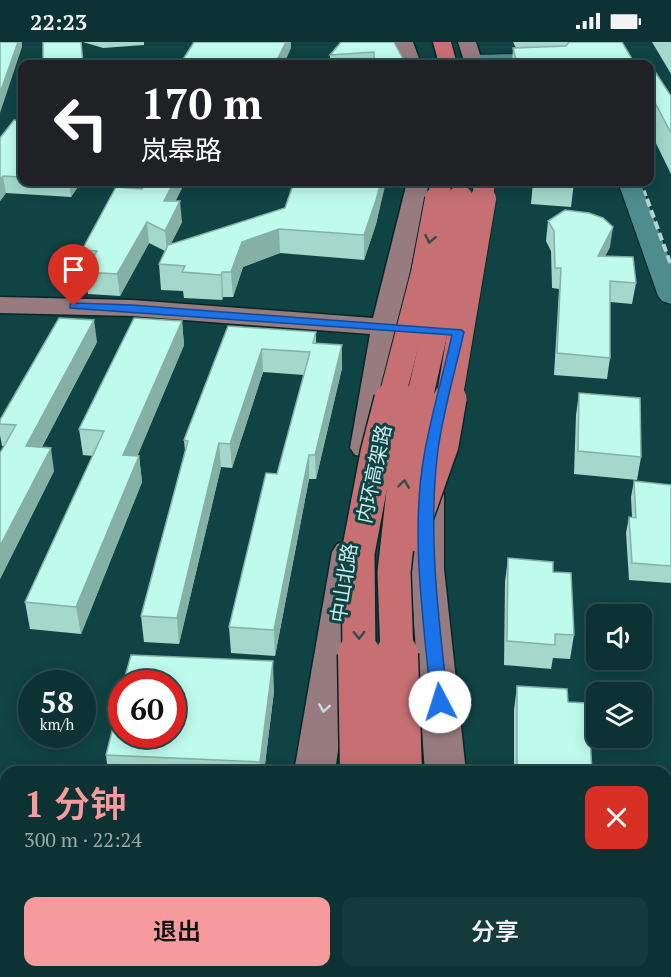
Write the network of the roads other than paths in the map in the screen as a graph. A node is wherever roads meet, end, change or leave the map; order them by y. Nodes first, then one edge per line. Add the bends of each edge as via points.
1 (404, 42) edge
2 (421, 42) edge
3 (442, 42) edge
4 (458, 42) edge
5 (556, 55) edge
6 (411, 60) edge
7 (427, 60) edge
8 (464, 60) edge
9 (417, 186) edge
10 (440, 186) edge
11 (462, 186) edge
12 (481, 186) edge
13 (483, 186) edge
14 (630, 186) edge
15 (671, 296) edge
16 (0, 304) edge
17 (0, 316) edge
18 (384, 333) junction
19 (456, 339) junction
20 (394, 572) junction
21 (315, 766) edge
22 (360, 766) edge
23 (401, 766) edge
24 (445, 766) edge

1 - 6 main road
2 - 7 highway
3 - 8 highway
4 - 8 highway
5 - 8 street
9 - 18 main road, 中山北路
10 -> 22 highway, 内环高架路, bridge via 424,273 377,453 358,553
20 -> 11 highway, 内环高架路, bridge via 408,447 449,268
12 - 19 main road
13 - 20 highway, bridge via 442,445 419,515
14 - 15 street
16 - 18 main road via 132,308
17 - 18 main road
18 - 19 main road
18 -> 21 main road, 中山北路
19 - 24 main road via 430,457 427,512 427,569
20 - 23 highway, 内环高架路, bridge

